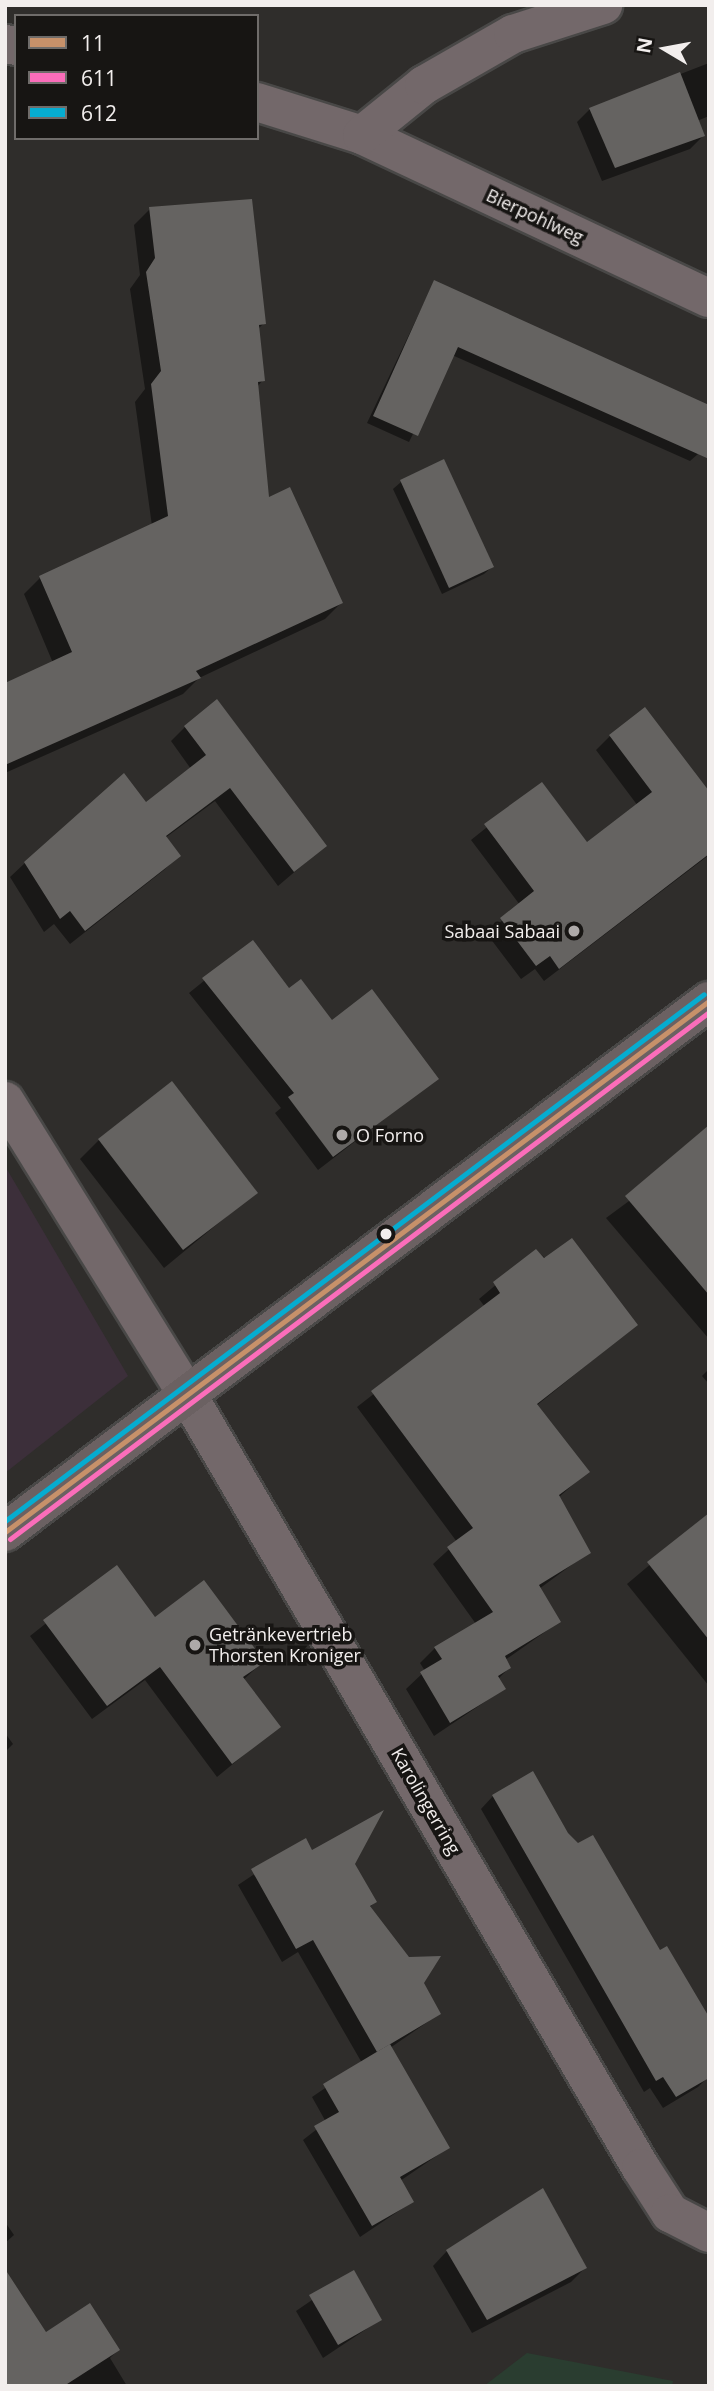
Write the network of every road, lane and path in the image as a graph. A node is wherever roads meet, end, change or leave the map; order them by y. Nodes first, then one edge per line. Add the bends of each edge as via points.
1 (603, 5) edge
2 (259, 103) edge
3 (362, 135) junction
4 (709, 298) edge
5 (709, 1001) edge
6 (5, 1101) edge
7 (187, 1394) junction
8 (5, 1532) edge
9 (709, 2233) edge

1 - 3 street via 513,34 424,85
2 - 3 street, Bierpohlweg
3 - 4 street, Bierpohlweg
5 - 7 main road
6 - 7 street, Karolingerring
7 - 8 main road
7 - 9 street, Karolingerring via 641,2168 670,2213

